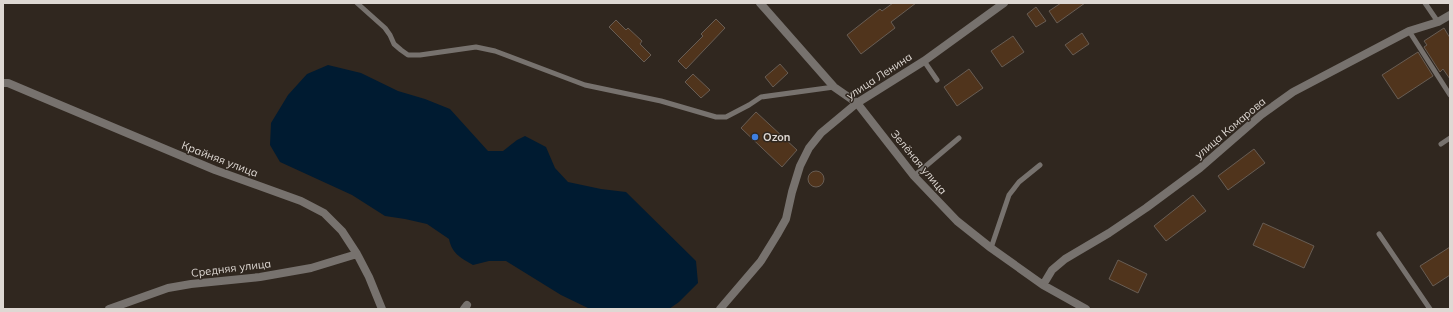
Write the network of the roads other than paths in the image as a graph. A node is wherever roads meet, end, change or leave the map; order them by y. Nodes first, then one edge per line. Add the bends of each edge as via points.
1 (357, 3) edge
2 (760, 3) edge
3 (1004, 3) edge
4 (1425, 3) edge
5 (1450, 15) edge
6 (1438, 22) junction
7 (1409, 31) junction
8 (924, 61) junction
9 (937, 80) dead end
10 (3, 83) edge
11 (834, 87) junction
12 (1450, 95) edge
13 (856, 103) junction
14 (959, 138) dead end
15 (1450, 138) edge
16 (1441, 144) dead end
17 (1040, 165) dead end
18 (914, 176) junction
19 (1379, 234) dead end
20 (991, 248) junction
21 (357, 254) junction
22 (1043, 285) junction
23 (109, 309) edge
24 (382, 309) edge
25 (720, 309) edge
26 (1086, 309) edge
27 (1430, 309) edge

1 - 11 lane via 385,28 394,44 408,55 476,47 495,50 585,85 661,101 716,117 726,117 761,96
2 - 11 street, Зелёная улица
3 - 8 street, улица Ленина
4 - 6 lane
5 - 6 street, улица Комарова
6 - 7 street, улица Комарова
7 - 12 lane
7 - 22 street, улица Комарова via 1293,92 1261,115 1200,168 1146,208 1065,259 1052,270
8 - 9 lane
8 - 13 street, улица Ленина
10 - 21 street, Крайняя улица via 215,170 307,204 324,213 342,231
11 - 13 street, Зелёная улица
13 - 18 street, Зелёная улица
13 - 25 street, улица Ленина via 821,133 809,148 798,173 786,219 761,260
14 - 18 lane
15 - 16 lane
17 - 20 lane via 1019,182 1009,195
18 - 20 street, Зелёная улица via 957,221
19 - 27 lane
20 - 22 street, Зелёная улица
21 - 23 street, Средняя улица via 304,269 260,277 168,288
21 - 24 street, Крайняя улица
22 - 26 street, Зелёная улица

